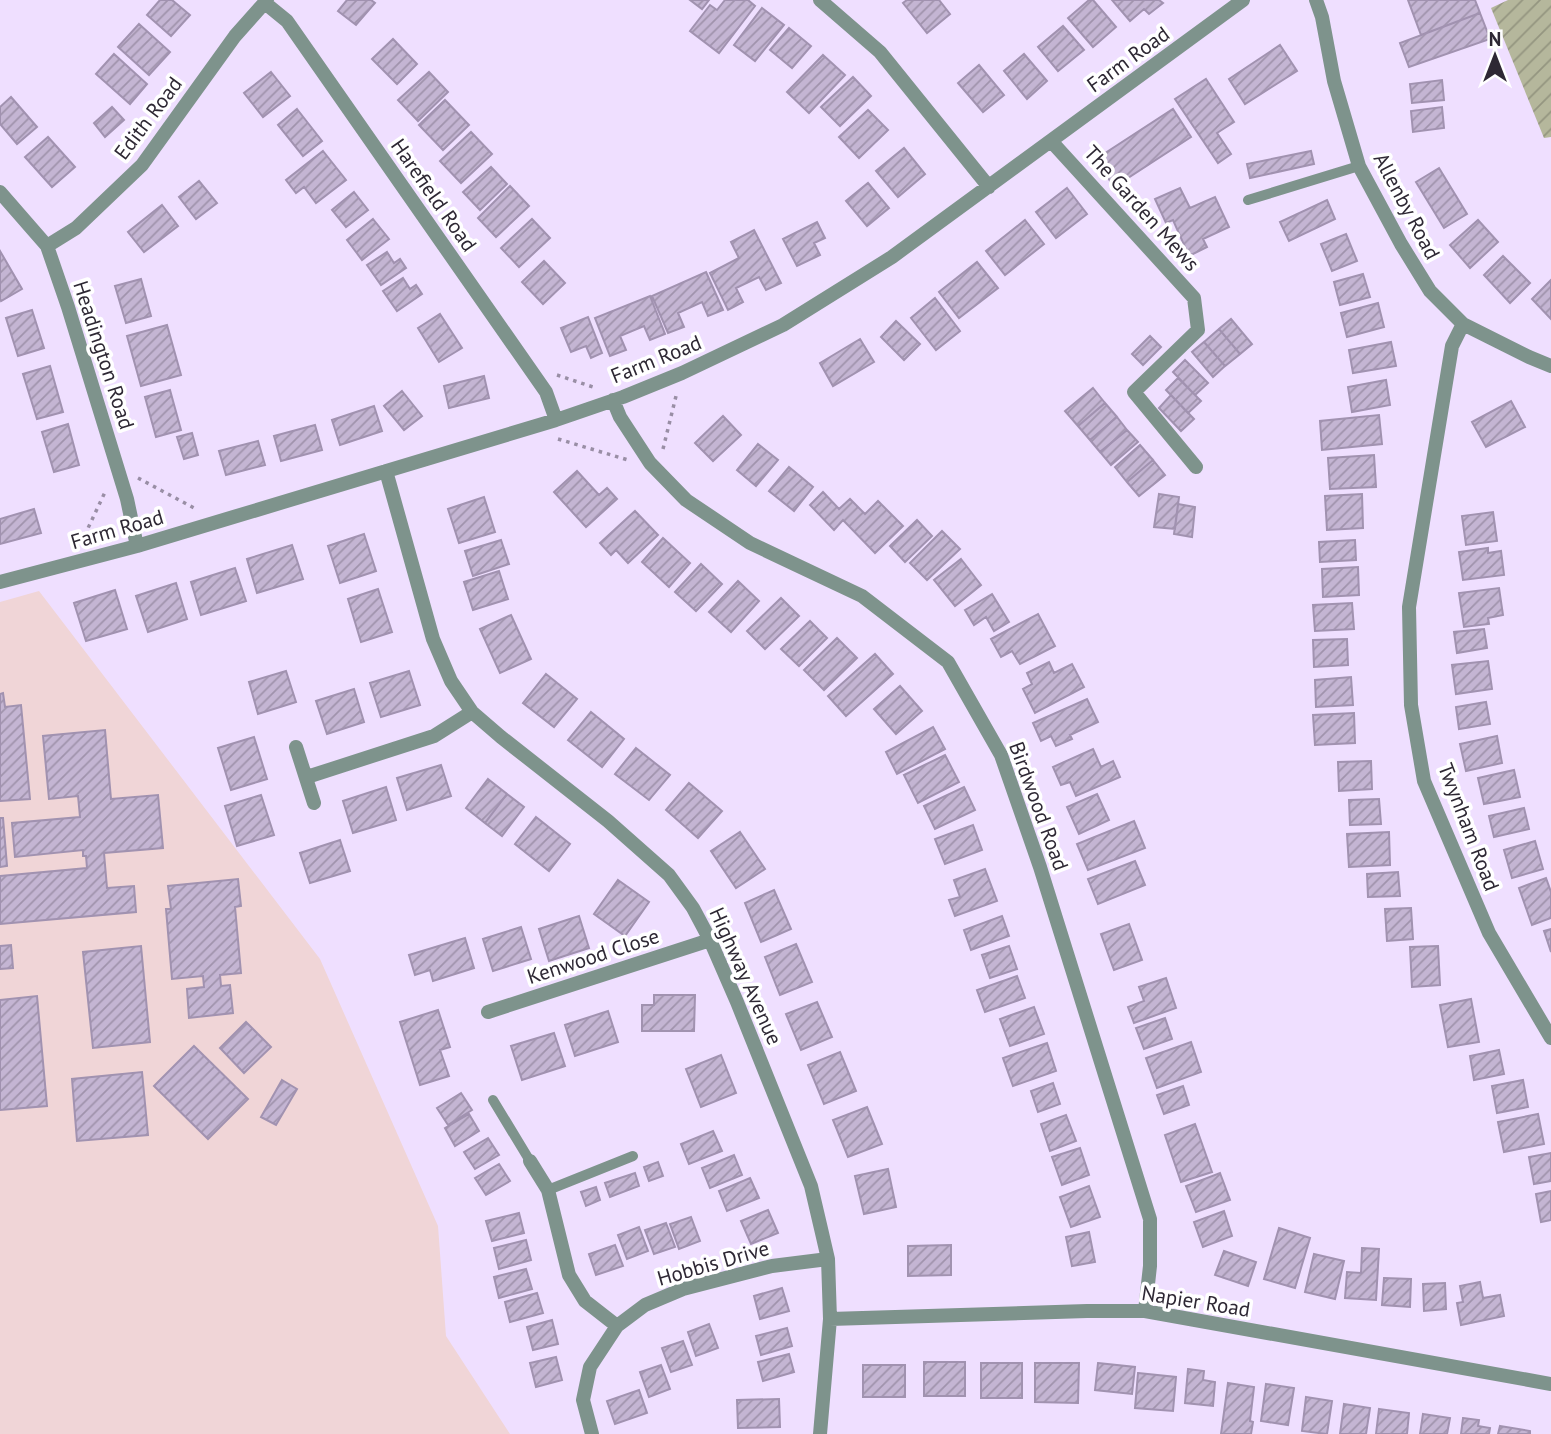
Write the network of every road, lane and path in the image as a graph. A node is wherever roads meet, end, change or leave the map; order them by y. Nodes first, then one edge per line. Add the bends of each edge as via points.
1 (820, 0) edge
2 (1243, 0) edge
3 (1316, 0) edge
4 (266, 1) edge
5 (1052, 141) junction
6 (1359, 166) junction
7 (989, 187) junction
8 (0, 192) edge
9 (1248, 200) dead end
10 (47, 246) junction
11 (1463, 324) junction
12 (525, 364) junction
13 (1551, 366) edge
14 (618, 398) junction
15 (556, 420) junction
16 (1196, 467) dead end
17 (386, 471) junction
18 (137, 546) junction
19 (0, 582) edge
20 (472, 712) junction
21 (296, 747) dead end
22 (307, 777) junction
23 (314, 803) dead end
24 (710, 940) junction
25 (488, 1012) dead end
26 (1551, 1038) edge
27 (494, 1100) dead end
28 (634, 1156) dead end
29 (530, 1161) joint
30 (548, 1190) junction
31 (828, 1259) junction
32 (1144, 1311) junction
33 (830, 1318) junction
34 (617, 1326) junction
35 (1551, 1384) edge
36 (592, 1434) edge
37 (821, 1434) edge

1 - 7 street via 880,52
2 - 5 street, Farm Road
3 - 6 street, Allenby Road
4 - 10 street, Edith Road via 235,36 142,165 76,228
4 - 12 street, Harefield Road via 287,21
5 - 7 street, Farm Road
5 - 16 street, The Garden Mews via 1194,298 1198,330 1134,393
6 - 9 lane
6 - 11 street, Allenby Road via 1430,291
7 - 14 street, Farm Road via 892,257 783,325
8 - 10 street, Headington Road
10 - 18 street, Headington Road via 127,499
11 - 13 street, Allenby Road
11 - 26 street, Twynham Road via 1452,346 1409,607 1411,705 1424,781 1489,933
12 - 14 path
12 - 15 street, Harefield Road via 546,392
14 - 15 street, Farm Road
14 - 32 street, Birdwood Road via 620,417 649,463 686,500 750,543 862,596 948,662 1001,755 1150,1219
15 - 17 street, Farm Road
17 - 18 street, Farm Road
17 - 20 street, Highway Avenue via 433,639 451,681
18 - 19 street, Farm Road
20 - 22 street via 434,736
20 - 24 street, Highway Avenue via 669,875
21 - 22 street
22 - 23 street
24 - 25 street, Kenwood Close
24 - 31 street, Highway Avenue via 811,1186
27 - 29 lane
28 - 30 lane
29 - 30 street
30 - 34 street via 569,1275 585,1301
31 - 33 street, Highway Avenue
31 - 34 street, Hobbis Drive via 772,1266 683,1289 645,1305
32 - 33 street, Napier Road
32 - 35 street, Napier Road
33 - 37 street, Highway Avenue
34 - 36 street, Hobbis Drive via 590,1367 583,1400

